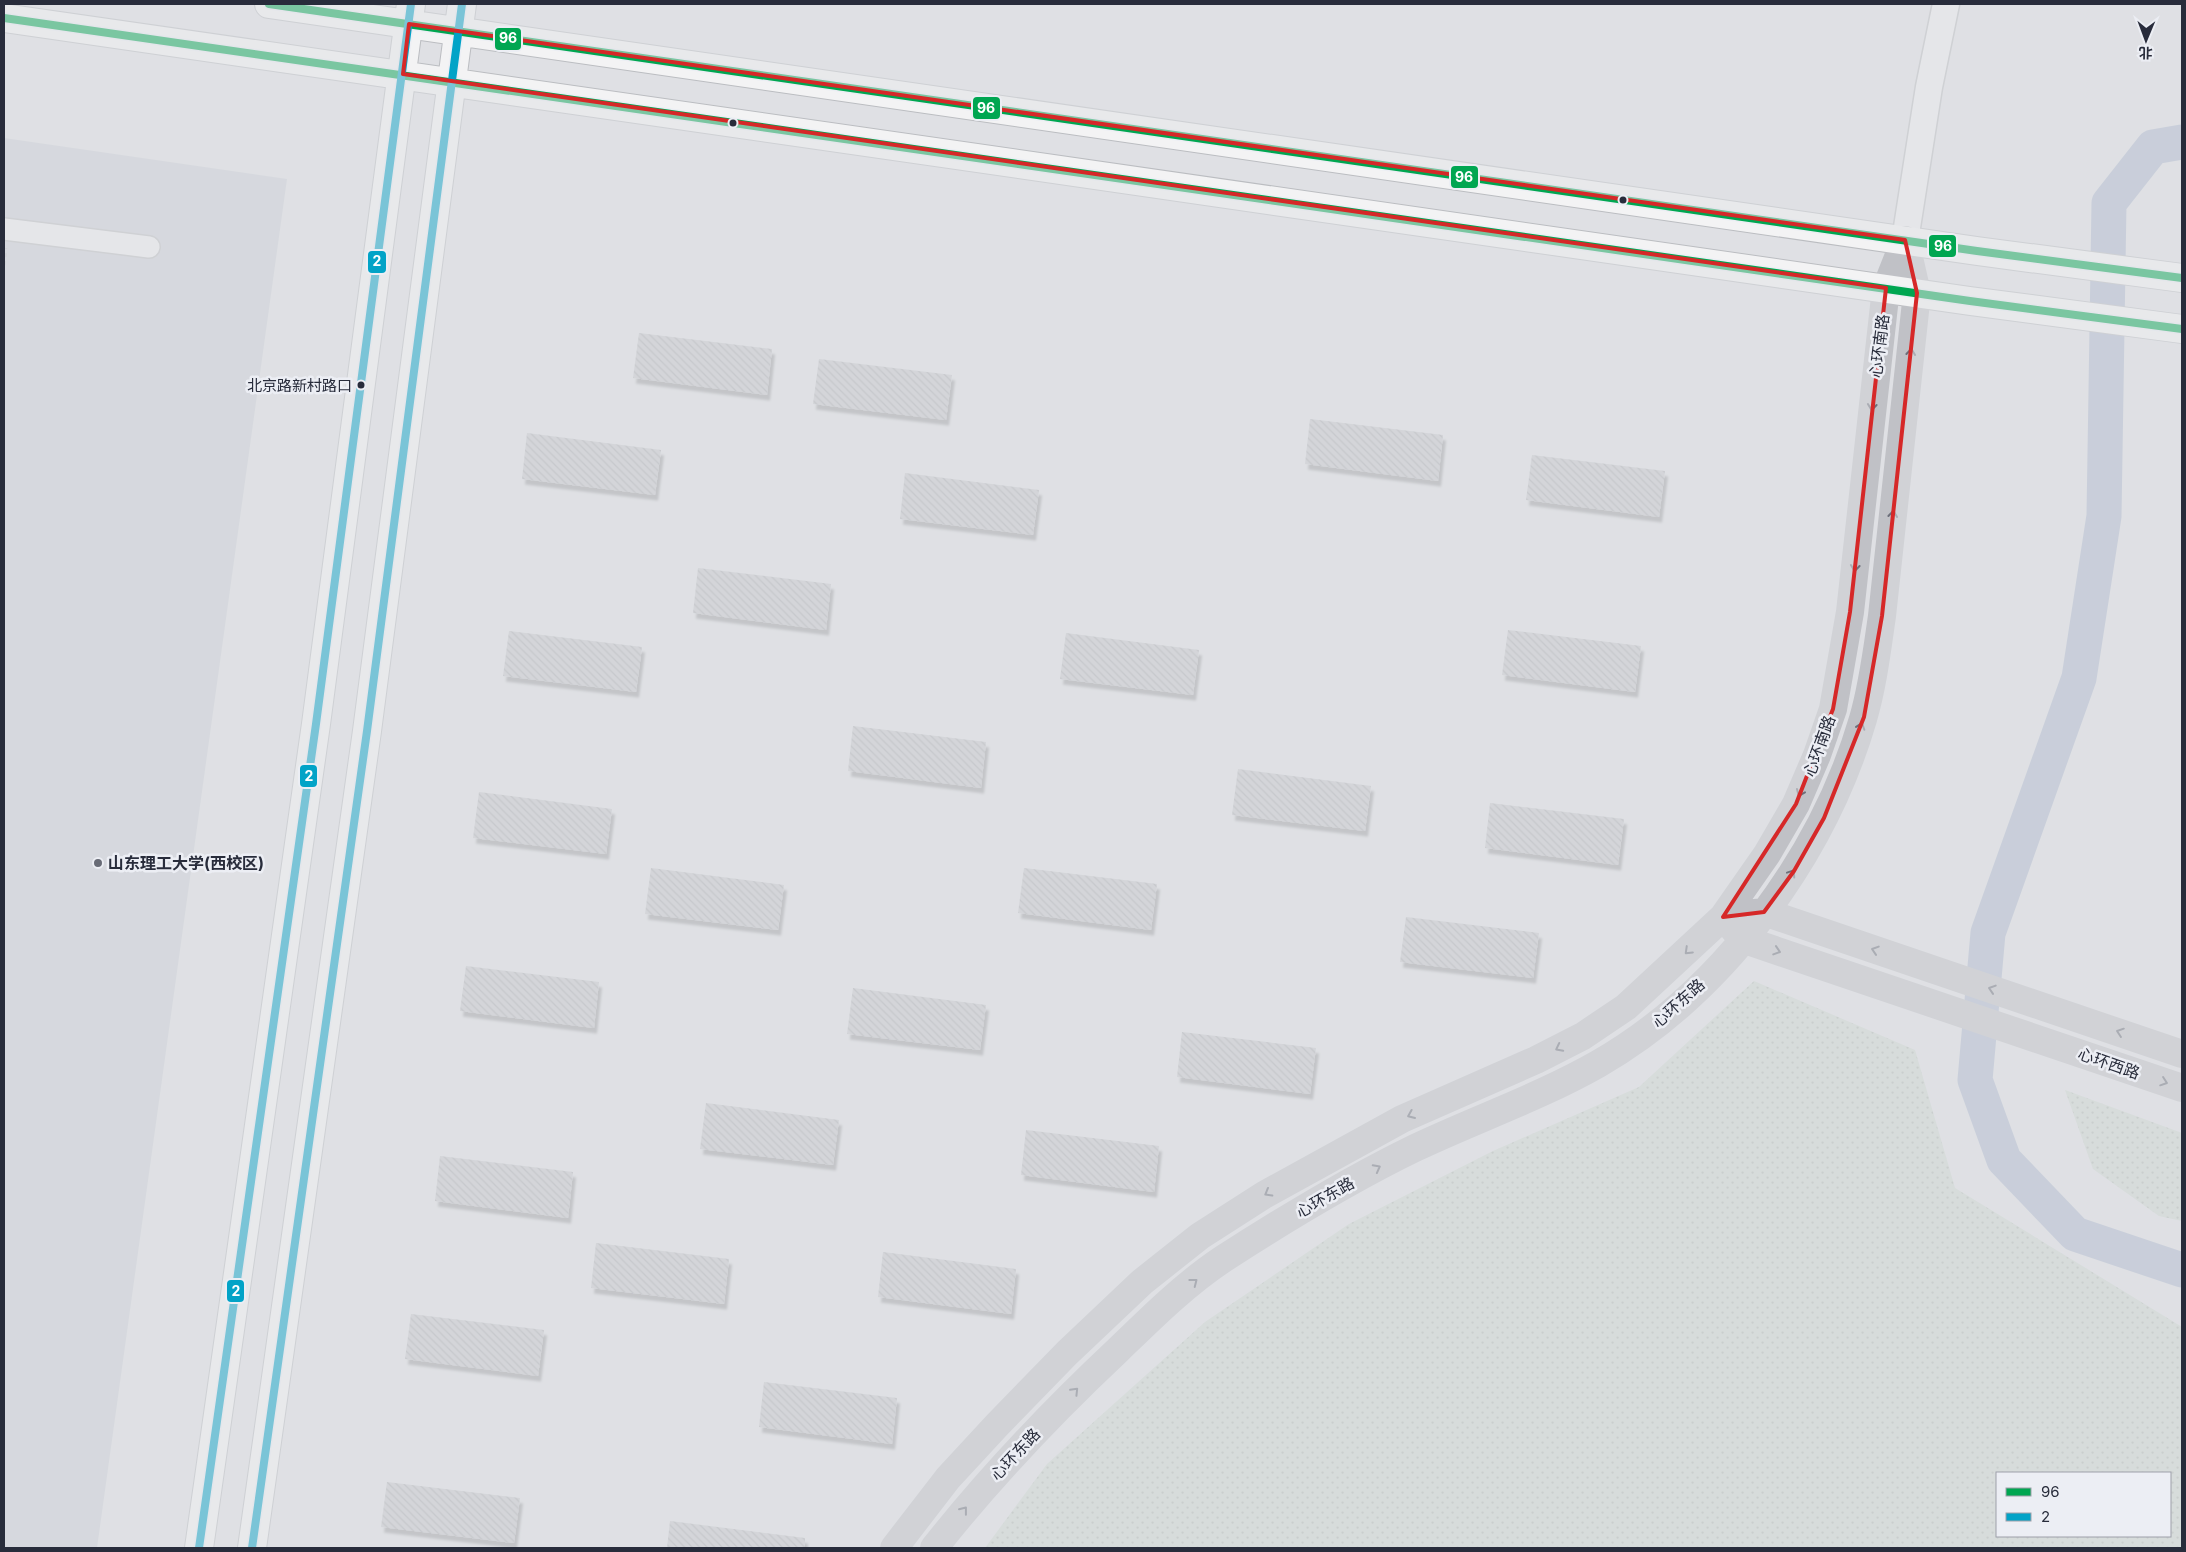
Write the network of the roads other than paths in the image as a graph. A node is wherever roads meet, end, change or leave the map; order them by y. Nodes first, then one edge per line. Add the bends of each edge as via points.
1 (269, 4) edge
2 (462, 4) edge
3 (1946, 4) edge
4 (410, 14) edge
5 (4, 18) edge
6 (459, 31) junction
7 (403, 74) junction
8 (453, 81) junction
9 (4, 229) edge
10 (1905, 240) junction
11 (149, 246) dead end
12 (2182, 278) edge
13 (1886, 288) junction
14 (1917, 293) junction
15 (2179, 329) edge
16 (1764, 912) junction
17 (1723, 917) junction
18 (1742, 939) junction
19 (2182, 1054) edge
20 (2182, 1088) edge
21 (199, 1548) edge
22 (252, 1548) edge
23 (894, 1548) edge
24 (934, 1548) edge

1 - 4 main road
2 - 6 main road
3 - 10 street via 1929,87
4 - 6 main road
4 - 7 main road
5 - 7 main road
6 - 8 main road
6 - 10 main road
7 - 8 main road
7 - 21 main road via 317,714
8 - 13 main road
8 - 22 main road via 367,731
9 - 11 street
10 - 12 main road
10 - 13 main road, 心环南路
10 - 14 main road, 心环南路
13 - 14 main road
13 -> 17 main road, 心环南路 via 1850,612 1833,708 1796,804 1767,854
14 - 15 main road
16 -> 14 main road, 心环南路 via 1794,871 1824,818 1864,717 1882,616
16 - 17 main road
16 - 18 main road, 心环东路
19 -> 16 main road, 心环西路
17 - 18 main road
17 -> 23 main road, 心环东路 via 1626,1007 1583,1036 1384,1128 1264,1195 1200,1236 1142,1282 1067,1353 948,1478
18 -> 20 main road, 心环西路
24 -> 18 main road, 心环东路 via 973,1499 1090,1376 1163,1306 1218,1262 1281,1222 1415,1148 1599,1063 1645,1033 1685,999

